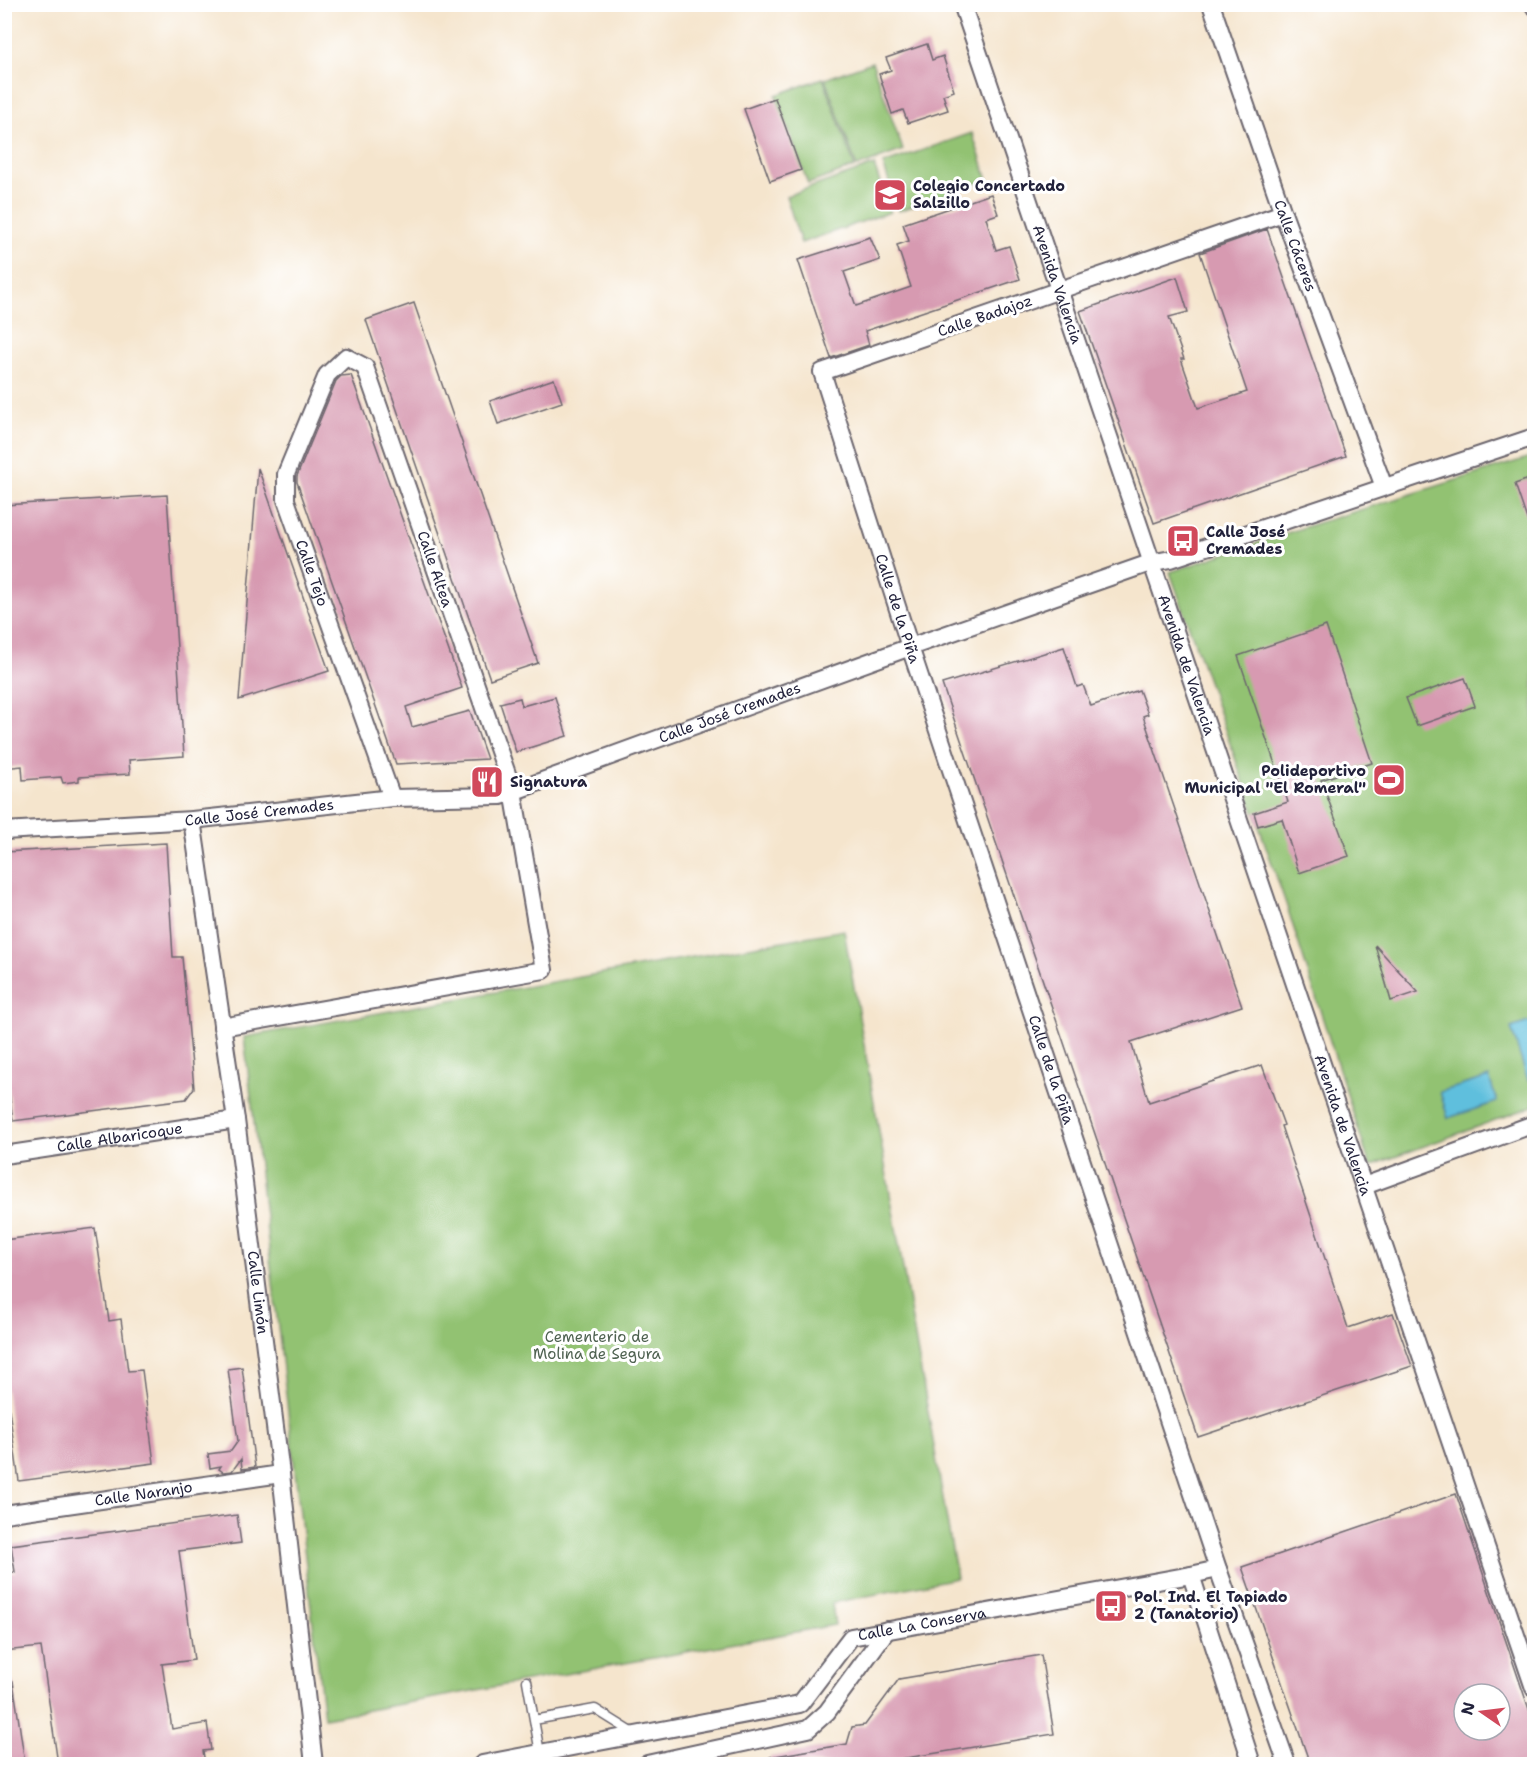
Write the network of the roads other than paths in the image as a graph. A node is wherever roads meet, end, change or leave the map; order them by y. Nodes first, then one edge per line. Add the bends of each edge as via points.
1 (962, 4) edge
2 (1211, 4) edge
3 (1283, 213) junction
4 (1058, 291) junction
5 (346, 357) joint
6 (822, 372) joint
7 (1534, 437) edge
8 (1384, 487) junction
9 (1150, 563) junction
10 (910, 647) junction
11 (513, 792) junction
12 (392, 798) junction
13 (192, 820) junction
14 (4, 831) edge
15 (222, 1027) junction
16 (236, 1120) junction
17 (1534, 1124) edge
18 (4, 1155) edge
19 (1364, 1186) junction
20 (281, 1474) junction
21 (4, 1514) edge
22 (1218, 1569) junction
23 (1191, 1575) junction
24 (887, 1630) junction
25 (527, 1681) dead end
26 (1534, 1688) edge
27 (534, 1720) junction
28 (636, 1734) junction
29 (540, 1753) junction
30 (314, 1764) edge
31 (482, 1764) edge
32 (646, 1764) edge
33 (1252, 1764) edge
34 (1287, 1764) edge

1 - 4 street, Avenida Valencia
2 - 3 street, Calle Cáceres
3 - 4 street, Calle Badajoz
3 - 8 street, Calle Cáceres
4 - 6 street, Calle Badajoz
4 - 9 street, Avenida Valencia
5 - 11 street, Calle Altea via 365,367
5 - 12 street, Calle Tejo via 327,375 286,474 286,500
6 - 10 street, Calle de la Piña
7 - 8 street, Calle José Cremades
8 - 9 street, Calle José Cremades
9 - 10 street, Calle José Cremades
9 - 19 street, Avenida de Valencia
10 - 11 street, Calle José Cremades
10 - 22 street, Calle de la Piña
11 - 12 street, Calle José Cremades via 501,796
11 - 15 street, Calle Altea via 544,970
12 - 13 street, Calle José Cremades
13 - 14 street, Calle José Cremades
13 - 15 street, Calle Limón
15 - 16 street, Calle Limón
16 - 18 street, Calle Albaricoque
16 - 20 street, Calle Limón
17 - 19 street
19 - 26 street, Avenida de Valencia
20 - 21 street, Calle Naranjo
20 - 30 street, Calle Limón
22 - 23 street, Calle La Conserva
22 - 34 street, Calle de la Piña
23 - 24 street, Calle La Conserva
23 - 33 street
24 - 28 street, Calle La Conserva via 851,1636 800,1704
24 - 32 street via 827,1712 808,1729
25 - 27 lane
27 - 28 lane via 595,1709
27 - 29 lane
28 - 29 street, Calle La Conserva
29 - 31 street, Calle La Conserva

